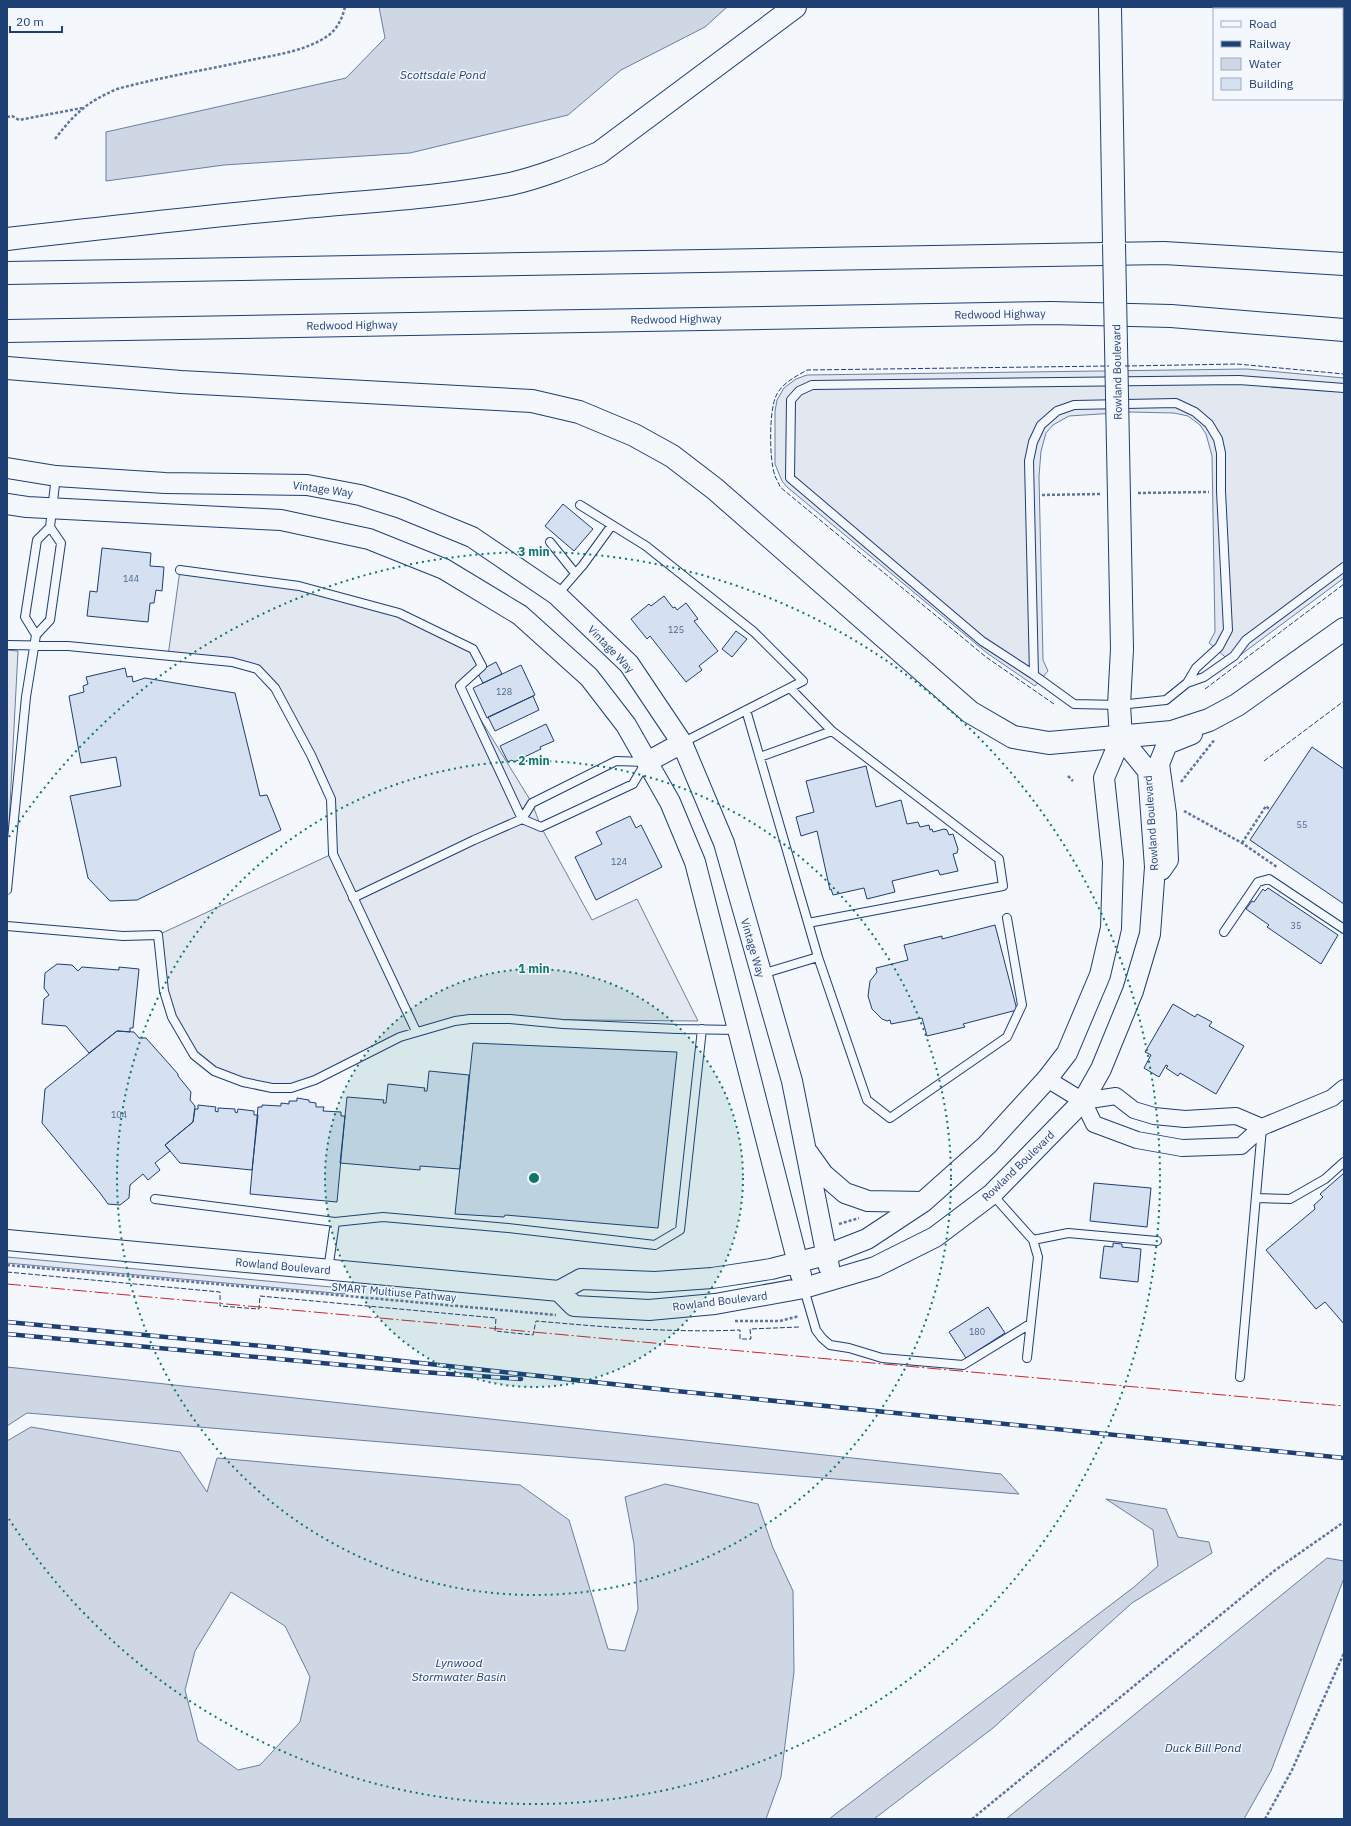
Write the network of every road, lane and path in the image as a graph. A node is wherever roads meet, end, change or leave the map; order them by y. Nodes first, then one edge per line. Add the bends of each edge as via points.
1 (345, 7) edge
2 (795, 7) edge
3 (1110, 7) edge
4 (82, 108) junction
5 (7, 117) edge
6 (55, 139) dead end
7 (7, 239) edge
8 (1344, 264) edge
9 (7, 273) edge
10 (1344, 330) edge
11 (7, 331) edge
12 (7, 368) edge
13 (1344, 388) edge
14 (7, 468) edge
15 (56, 476) junction
16 (7, 504) edge
17 (580, 505) dead end
18 (51, 517) junction
19 (612, 525) junction
20 (550, 542) dead end
21 (1344, 567) edge
22 (180, 570) dead end
23 (575, 573) junction
24 (557, 595) junction
25 (1344, 629) edge
26 (36, 634) junction
27 (7, 645) edge
28 (34, 646) junction
29 (1034, 676) junction
30 (1187, 683) junction
31 (790, 688) junction
32 (1120, 705) junction
33 (746, 710) junction
34 (1200, 724) junction
35 (832, 731) junction
36 (1121, 738) junction
37 (1216, 738) dead end
38 (682, 744) junction
39 (760, 757) junction
40 (647, 762) junction
41 (1068, 776) dead end
42 (1073, 781) dead end
43 (1180, 784) dead end
44 (1182, 809) dead end
45 (1270, 810) dead end
46 (522, 820) junction
47 (1242, 843) junction
48 (1280, 869) dead end
49 (1154, 880) junction
50 (7, 890) edge
51 (353, 898) junction
52 (1007, 918) dead end
53 (808, 922) junction
54 (7, 926) edge
55 (1344, 929) edge
56 (1224, 932) dead end
57 (818, 957) junction
58 (761, 975) junction
59 (702, 1029) junction
60 (738, 1030) junction
61 (416, 1031) junction
62 (1047, 1079) junction
63 (1344, 1088) edge
64 (1083, 1101) junction
65 (1262, 1127) junction
66 (806, 1150) junction
67 (1344, 1162) edge
68 (992, 1194) junction
69 (1256, 1198) junction
70 (155, 1199) dead end
71 (923, 1202) junction
72 (866, 1217) dead end
73 (335, 1222) junction
74 (838, 1224) dead end
75 (7, 1240) edge
76 (1033, 1240) junction
77 (1157, 1241) dead end
78 (826, 1255) junction
79 (798, 1263) junction
80 (7, 1265) edge
81 (328, 1270) junction
82 (833, 1279) junction
83 (804, 1288) junction
84 (559, 1291) junction
85 (810, 1313) junction
86 (561, 1316) dead end
87 (732, 1321) dead end
88 (1030, 1324) junction
89 (1027, 1358) dead end
90 (1240, 1377) dead end
91 (1344, 1522) edge
92 (1344, 1653) edge
93 (972, 1819) edge
94 (1264, 1819) edge

1 - 4 path via 337,27 316,43 267,57 117,89
2 - 7 main road via 599,153 566,167 511,184 453,193 184,218
3 - 32 main road, Rowland Boulevard, bridge via 1122,649
4 - 5 path via 19,120 12,116
4 - 6 path
8 - 9 main road via 1164,253
10 - 11 main road, Redwood Highway via 1171,316 1051,313
12 - 36 main road via 181,382 532,401 579,412 634,435 666,452 709,484 970,712 1013,737 1049,743
13 - 29 lane via 1239,380 812,385 799,391 791,400 790,478 982,641
14 - 15 street, Vintage Way
15 - 18 lane
15 - 24 street, Vintage Way via 165,483 307,485 360,495 401,508 472,537
16 - 18 street via 27,507
17 - 19 lane
18 - 26 lane via 37,540 25,617
18 - 26 lane via 61,543 50,620
18 - 40 street via 280,520 369,539 444,569 520,615 589,677 626,725
19 - 23 lane
19 - 31 lane via 646,546 754,632 804,681
20 - 23 lane
21 - 30 lane via 1246,640 1234,656 1204,677
22 - 46 lane via 299,586 377,607 399,613 473,649 482,666 460,686
23 - 24 lane
24 - 38 street, Vintage Way via 629,664
25 - 34 main road via 1237,705
26 - 28 lane
27 - 28 lane
28 - 50 lane via 26,697
28 - 51 lane via 68,646 232,662 257,669 275,688 311,754 331,799 332,854
29 - 30 lane via 1029,461 1032,442 1042,425 1057,411 1074,405 1176,403 1195,412 1209,424 1218,439 1221,453 1228,630 1219,647 1196,668
29 - 32 lane via 1074,704
30 - 32 lane via 1166,700
31 - 33 lane
31 - 35 lane
32 - 36 main road, Rowland Boulevard
33 - 38 lane
33 - 39 lane
34 - 36 main road via 1172,732
34 - 49 street via 1194,733 1166,744 1159,764 1166,814 1168,860
35 - 39 lane
35 - 53 lane via 999,859 1003,886
36 - 49 street, Rowland Boulevard via 1148,771
36 - 62 street, Rowland Boulevard via 1104,778 1113,862 1111,928 1100,975 1067,1053
37 - 43 path
38 - 40 street
38 - 58 street, Vintage Way via 724,843
39 - 53 lane
40 - 46 lane via 616,761 532,803
40 - 46 lane via 633,784 541,826
40 - 60 street via 670,802 695,862
41 - 42 path
44 - 47 path
45 - 47 path via 1266,806
46 - 51 lane
47 - 48 path
49 - 64 street, Rowland Boulevard via 1150,934 1135,984 1101,1069
51 - 61 lane
52 - 57 lane via 1022,1005 1007,1037 890,1118 867,1100
53 - 57 lane
54 - 61 lane via 123,936 158,935 164,991 172,1017 194,1055 214,1071 243,1082 272,1088 291,1088 336,1071 400,1036
55 - 56 lane via 1269,879 1258,882
57 - 58 lane
58 - 66 street, Vintage Way via 792,1081
59 - 60 lane
59 - 61 lane via 470,1019
59 - 73 lane via 680,1230 655,1245 383,1217
60 - 79 street
62 - 64 street
62 - 71 street, Rowland Boulevard via 987,1145
63 - 65 street via 1332,1098
64 - 65 street via 1116,1096 1134,1110 1154,1116 1185,1119 1236,1116
64 - 65 street via 1094,1124 1137,1140 1182,1148 1241,1146
64 - 68 street, Rowland Boulevard
65 - 69 lane
66 - 71 street via 823,1174 845,1193 868,1201
66 - 78 street, Vintage Way
67 - 69 lane via 1325,1179 1290,1199
68 - 76 lane
68 - 82 street, Rowland Boulevard via 935,1237 876,1267
69 - 90 lane
70 - 73 lane
71 - 78 street, Rowland Boulevard via 867,1239
72 - 74 path
73 - 81 lane
75 - 81 street, Rowland Boulevard
76 - 77 lane via 1068,1233
76 - 88 lane via 1038,1257
78 - 79 street, Rowland Boulevard
78 - 82 street, Vintage Way
79 - 83 street
79 - 84 street, Rowland Boulevard via 712,1278 655,1282 581,1279
80 - 86 path, SMART Multiuse Pathway
81 - 84 street, Rowland Boulevard
82 - 83 street, Rowland Boulevard
83 - 84 street, Rowland Boulevard via 715,1304 649,1310 574,1306
83 - 85 lane
85 - 87 path via 780,1321
85 - 88 lane via 816,1330 830,1345 882,1358 963,1365
88 - 89 lane
91 - 93 path via 1274,1572
92 - 94 path via 1292,1770

